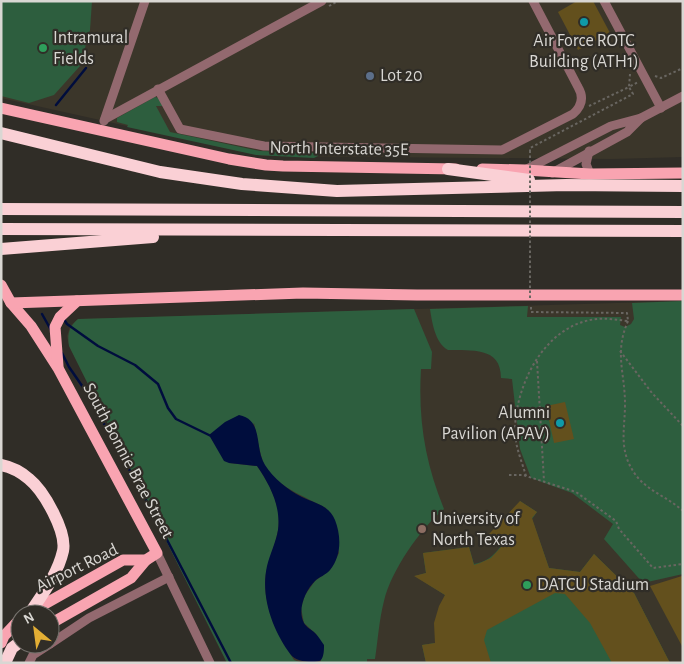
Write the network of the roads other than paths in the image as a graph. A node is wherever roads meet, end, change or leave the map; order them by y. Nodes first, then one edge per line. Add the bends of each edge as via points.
1 (146, 1) edge
2 (322, 1) edge
3 (533, 1) edge
4 (604, 1) edge
5 (158, 90) junction
6 (683, 96) edge
7 (1, 108) edge
8 (661, 108) junction
9 (105, 118) junction
10 (641, 118) junction
11 (101, 130) junction
12 (1, 133) edge
13 (589, 151) junction
14 (448, 169) junction
15 (525, 170) junction
16 (552, 173) junction
17 (590, 174) junction
18 (683, 174) edge
19 (566, 185) junction
20 (683, 186) edge
21 (236, 206) dead end
22 (1, 209) edge
23 (272, 210) junction
24 (683, 212) edge
25 (4, 229) edge
26 (270, 230) junction
27 (683, 231) edge
28 (1, 249) edge
29 (1, 285) edge
30 (683, 295) edge
31 (77, 301) junction
32 (11, 303) junction
33 (58, 368) junction
34 (1, 465) edge
35 (157, 554) junction
36 (146, 560) junction
37 (169, 578) junction
38 (35, 604) edge
39 (44, 604) edge
40 (60, 618) edge
41 (10, 630) edge
42 (60, 637) edge
43 (1, 643) edge
44 (210, 663) edge

1 - 9 street
2 - 5 street
3 - 5 street via 582,93 582,101 573,114 508,149 264,146 180,129
4 - 8 street
5 - 9 street
6 - 8 street
7 - 11 main road, North Interstate 35E
8 - 10 street
9 - 11 street
10 - 13 street via 627,132
10 - 15 street via 611,126
11 - 14 main road, North Interstate 35E via 266,165
12 - 19 highway via 160,172 242,184 337,191
13 - 16 street
13 - 17 street via 586,164
14 - 15 main road, North Interstate 35E
14 - 19 highway
15 - 16 main road, North Interstate 35E
16 - 17 main road, North Interstate 35E
17 - 18 main road, North Interstate 35E
19 - 20 highway
21 - 23 highway
22 - 23 highway
23 - 24 highway
25 - 26 highway
26 - 27 highway
26 - 28 highway
29 - 32 main road, South Bonnie Brae Street
30 - 31 main road via 303,293
31 - 32 main road
31 - 33 main road via 60,317 55,327
32 - 33 main road, South Bonnie Brae Street via 31,326
33 - 35 main road, South Bonnie Brae Street
34 - 38 highway via 17,470 38,488 63,540 63,550 53,577
35 - 36 main road, Airport Road
35 - 37 street, South Bonnie Brae Street
36 - 39 main road, Airport Road via 123,560
36 - 40 main road, Airport Road via 131,578
37 - 42 street via 89,618
37 - 44 street, South Bonnie Brae Street
41 - 43 main road

